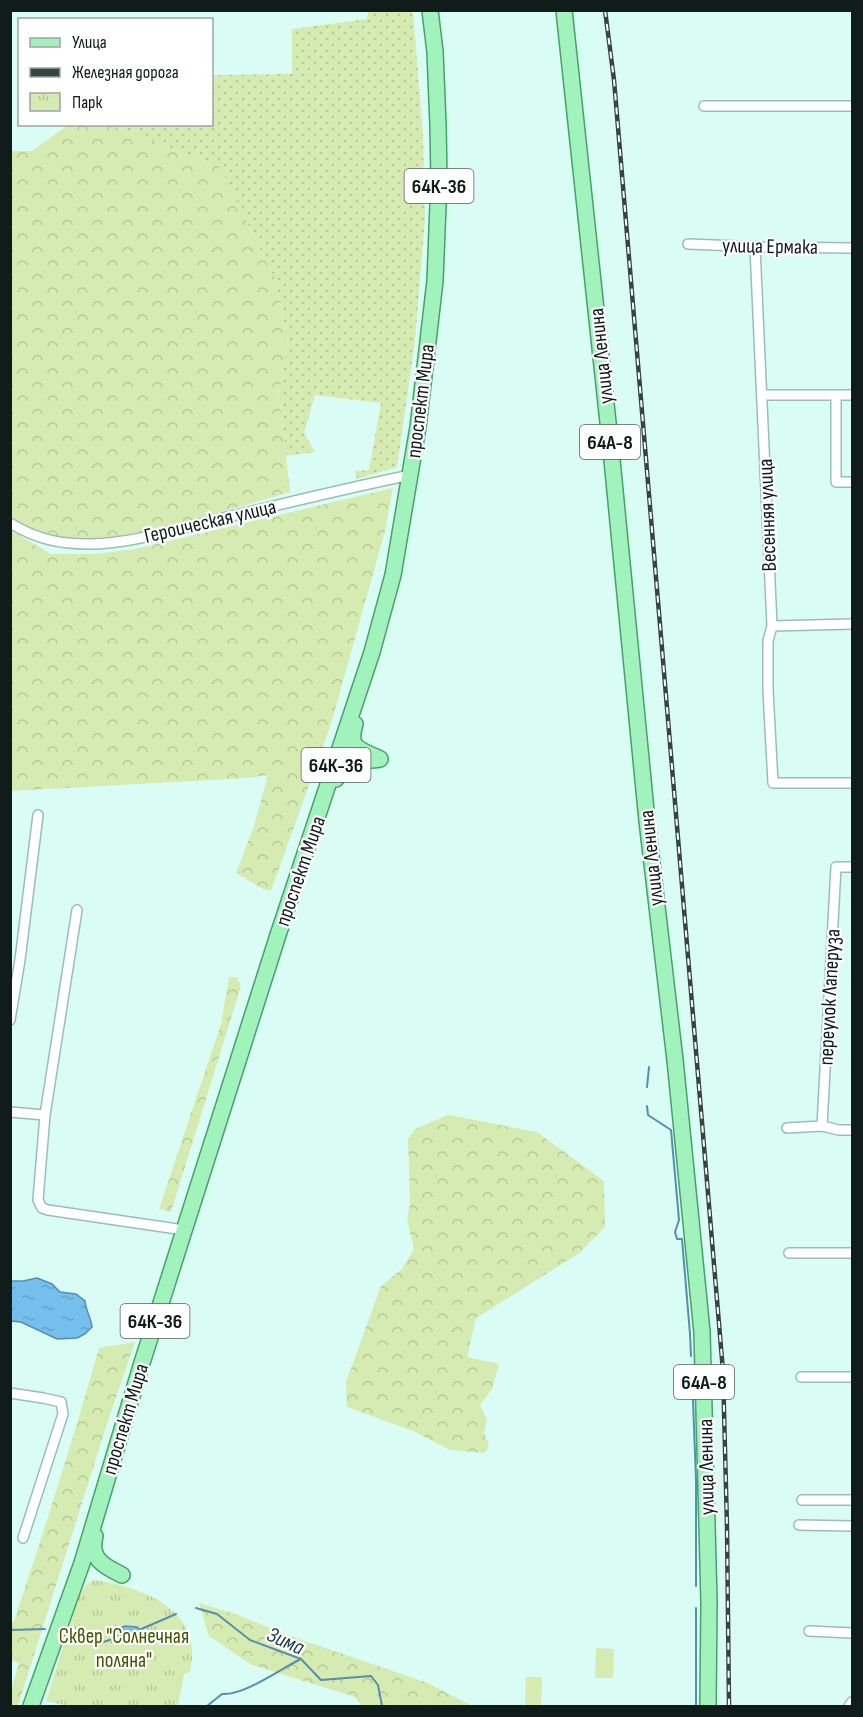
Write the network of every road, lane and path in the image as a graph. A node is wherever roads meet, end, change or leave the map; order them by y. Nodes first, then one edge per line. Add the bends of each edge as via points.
1 (430, 10) edge
2 (564, 10) edge
3 (704, 106) dead end
4 (852, 106) edge
5 (688, 244) dead end
6 (755, 247) junction
7 (852, 248) edge
8 (762, 395) junction
9 (836, 395) junction
10 (852, 395) edge
11 (411, 475) junction
12 (852, 482) edge
13 (10, 523) edge
14 (852, 624) edge
15 (772, 626) junction
16 (359, 692) junction
17 (340, 753) junction
18 (381, 759) junction
19 (852, 783) edge
20 (319, 814) junction
21 (38, 815) dead end
22 (852, 867) edge
23 (77, 910) dead end
24 (10, 1020) edge
25 (10, 1112) edge
26 (45, 1115) junction
27 (822, 1126) junction
28 (787, 1128) dead end
29 (852, 1130) edge
30 (184, 1230) junction
31 (789, 1253) dead end
32 (852, 1253) edge
33 (801, 1377) dead end
34 (852, 1377) edge
35 (10, 1393) edge
36 (103, 1492) junction
37 (802, 1500) dead end
38 (852, 1500) edge
39 (799, 1525) dead end
40 (852, 1526) edge
41 (23, 1538) dead end
42 (82, 1563) junction
43 (122, 1575) junction
44 (62, 1617) junction
45 (809, 1631) dead end
46 (852, 1633) edge
47 (852, 1702) edge
48 (31, 1707) edge
49 (708, 1707) edge
50 (849, 1707) edge

1 - 11 main road, проспект Мира / 64К-36 via 438,125 437,247 422,406
2 - 49 main road, улица Ленина / 64А-8 via 702,1332
3 - 4 street
5 - 6 street, улица Ермака
6 - 7 street, улица Ермака
6 - 8 street, Весенняя улица
8 - 9 street
8 - 15 street, Весенняя улица
9 - 10 street
9 - 12 street via 836,482
11 - 13 street, Героическая улица via 133,539 90,544 57,542 36,537
11 - 16 main road, проспект Мира / 64К-36 via 393,575
14 - 15 street
15 - 19 street, Весенняя улица via 768,641 768,690 773,783
16 - 17 main road, проспект Мира / 64К-36
16 - 18 main road via 353,743
17 - 18 main road
17 - 20 main road, проспект Мира / 64К-36
18 - 20 main road via 346,764
20 - 30 main road, проспект Мира / 64К-36
21 - 24 street
22 - 27 street, переулок Лаперуза via 836,867
23 - 26 street
25 - 26 street
26 - 30 street via 38,1200 42,1208
27 - 28 street
27 - 29 street
30 - 36 main road, проспект Мира / 64К-36
31 - 32 street
33 - 34 street
35 - 41 street via 61,1402 63,1414
36 - 42 main road, проспект Мира / 64К-36
36 - 43 main road via 94,1550 100,1563
37 - 38 street
39 - 40 street
42 - 43 main road
42 - 44 main road, проспект Мира / 64К-36
43 - 44 main road via 86,1573
44 - 48 main road, проспект Мира / 64К-36
45 - 46 street
47 - 50 street

